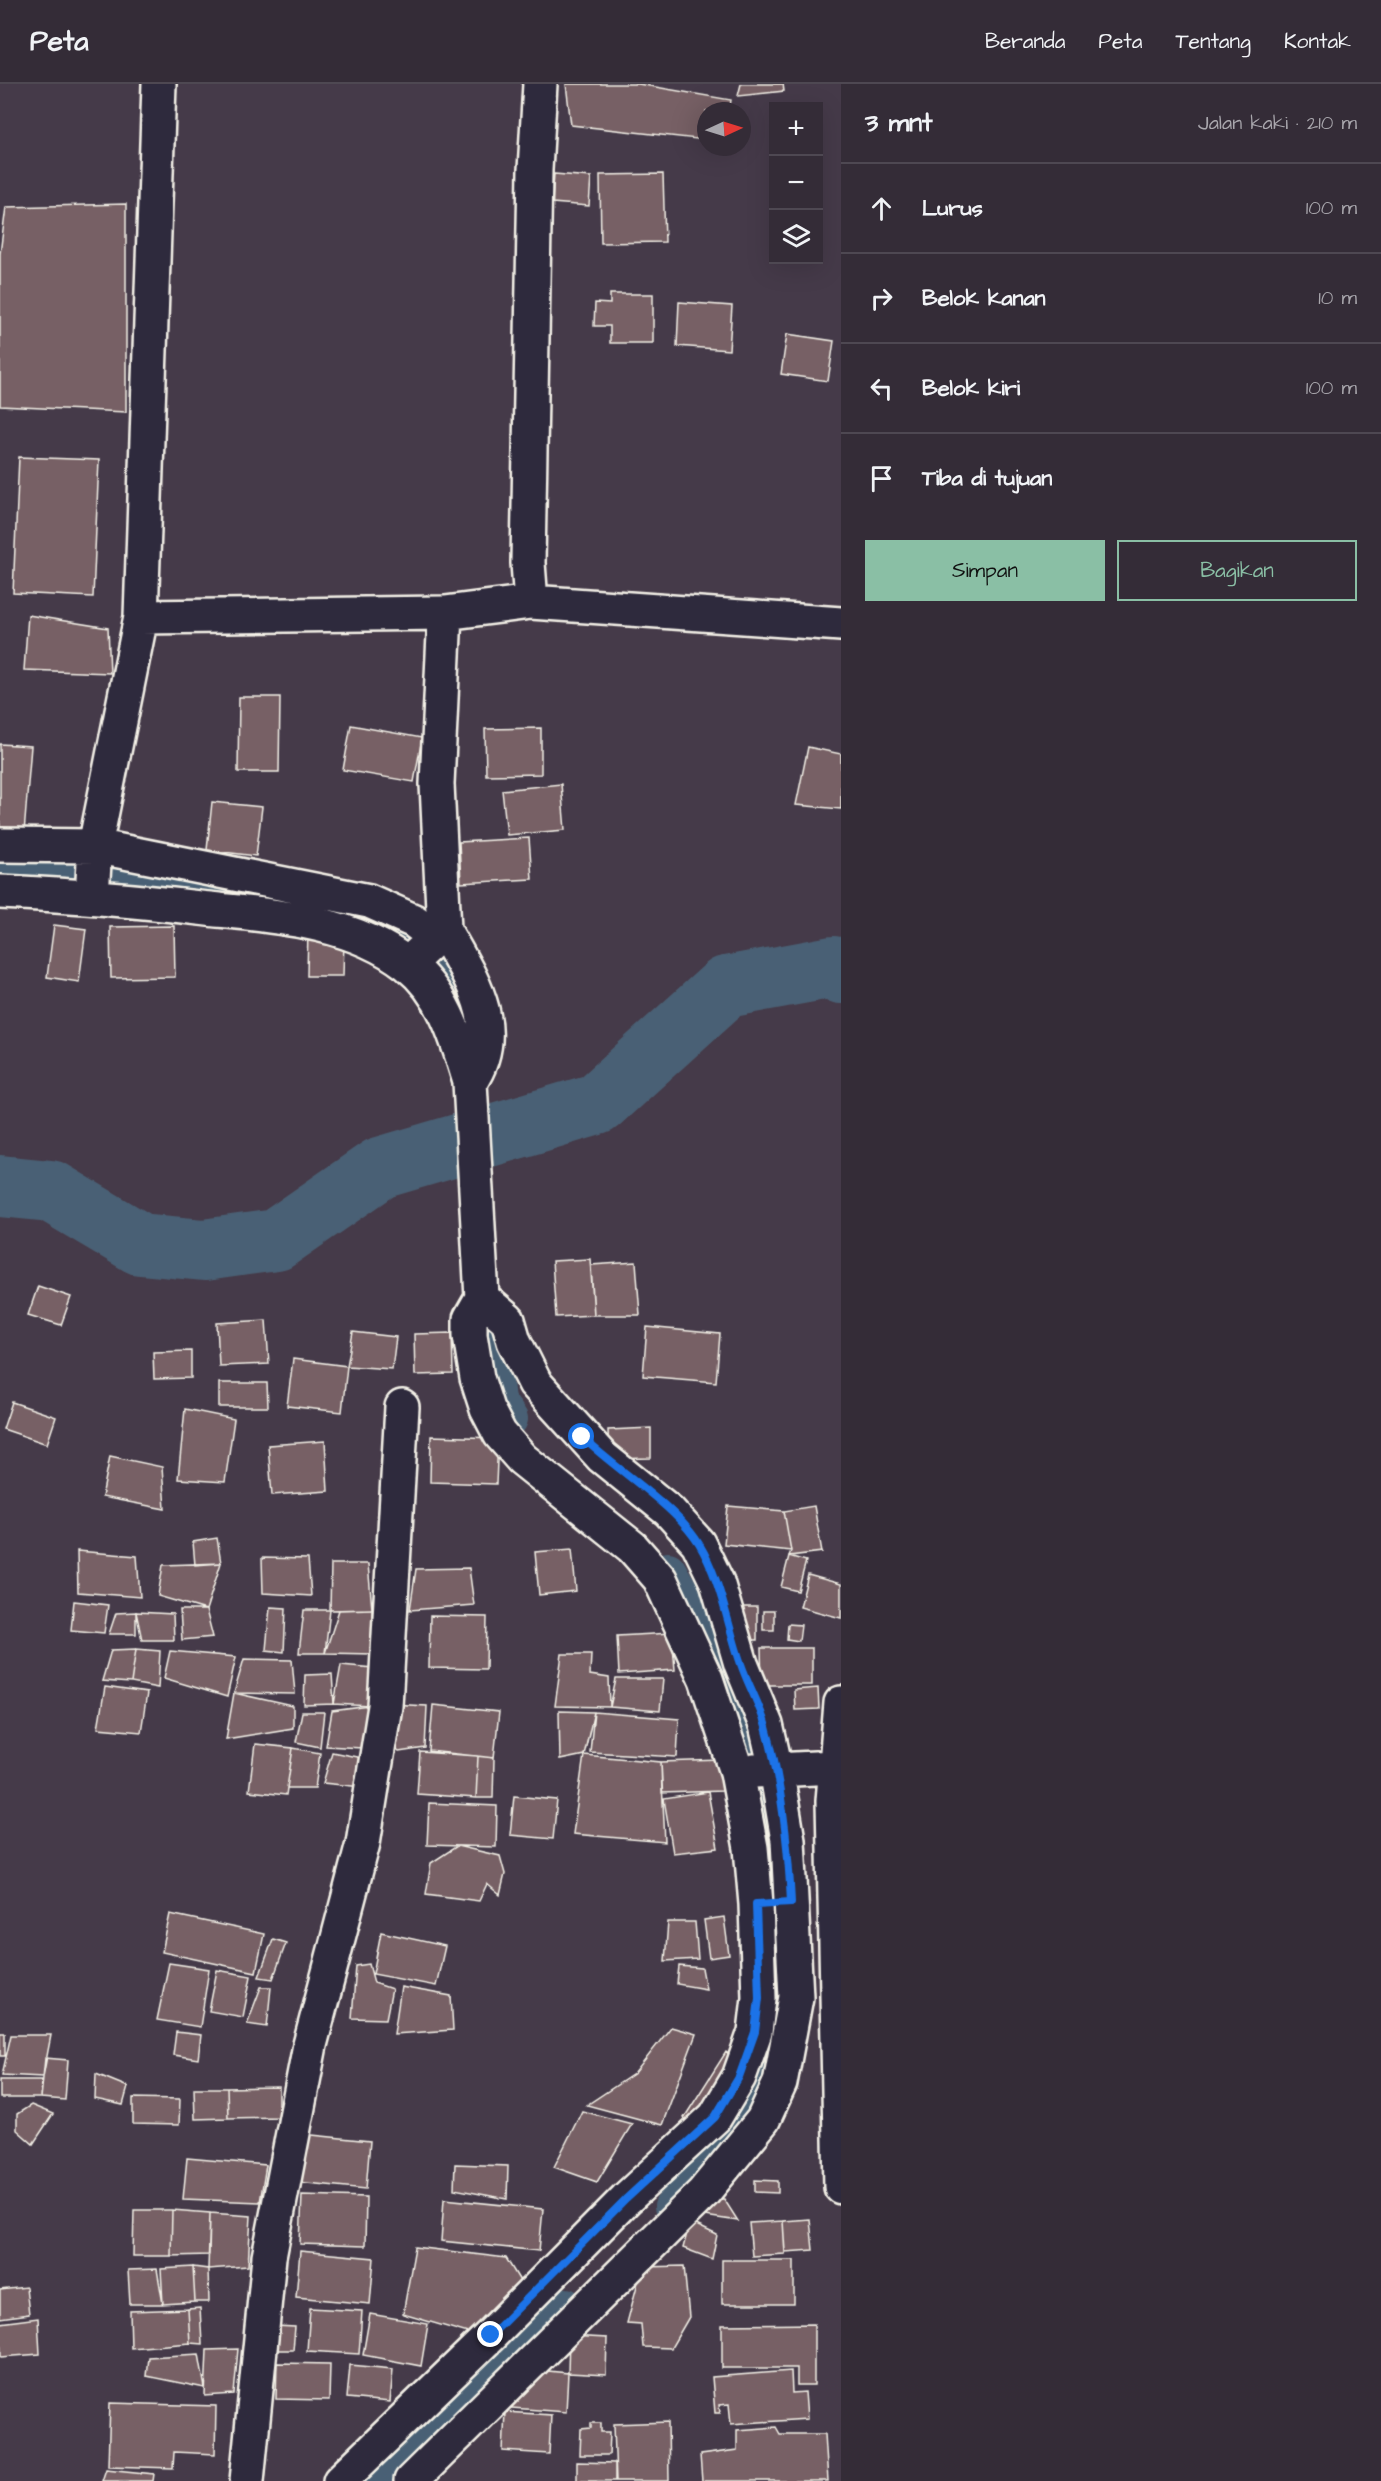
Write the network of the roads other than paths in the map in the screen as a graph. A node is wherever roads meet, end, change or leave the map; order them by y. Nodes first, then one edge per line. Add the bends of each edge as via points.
1 (159, 84) edge
2 (540, 84) edge
3 (531, 602) junction
4 (445, 613) junction
5 (141, 617) junction
6 (841, 624) edge
7 (0, 845) edge
8 (93, 870) junction
9 (0, 892) edge
10 (426, 947) junction
11 (472, 1094) junction
12 (482, 1292) junction
13 (402, 1407) dead end
14 (841, 1703) edge
15 (835, 1767) junction
16 (758, 1771) junction
17 (774, 1903) junction
18 (841, 2187) edge
19 (246, 2481) edge
20 (340, 2481) edge
21 (411, 2481) edge

1 - 5 street
2 - 3 street via 528,563
3 - 4 street
3 - 6 street
4 - 5 street
4 - 10 street
5 - 8 street
7 - 8 street
8 - 9 street
8 - 10 street via 367,938
8 - 10 street via 369,901 414,921
10 - 11 street via 432,989 454,1029
10 - 11 street via 476,989 484,1017 486,1047
11 - 12 street
12 - 16 street via 508,1320 535,1383 558,1410 603,1457 669,1511 698,1543 717,1582 741,1664 766,1725
12 - 16 street via 470,1319 470,1335 477,1378 496,1425 522,1459 632,1547 660,1579 706,1679 722,1733
13 - 19 street via 385,1706 363,1843 310,2044 269,2258
14 - 15 street
15 - 16 street
15 - 18 street
16 - 17 street via 751,1848
17 - 20 street via 755,2032 739,2077 715,2117 626,2199
17 - 21 street via 795,1997 780,2083 763,2120 687,2209

